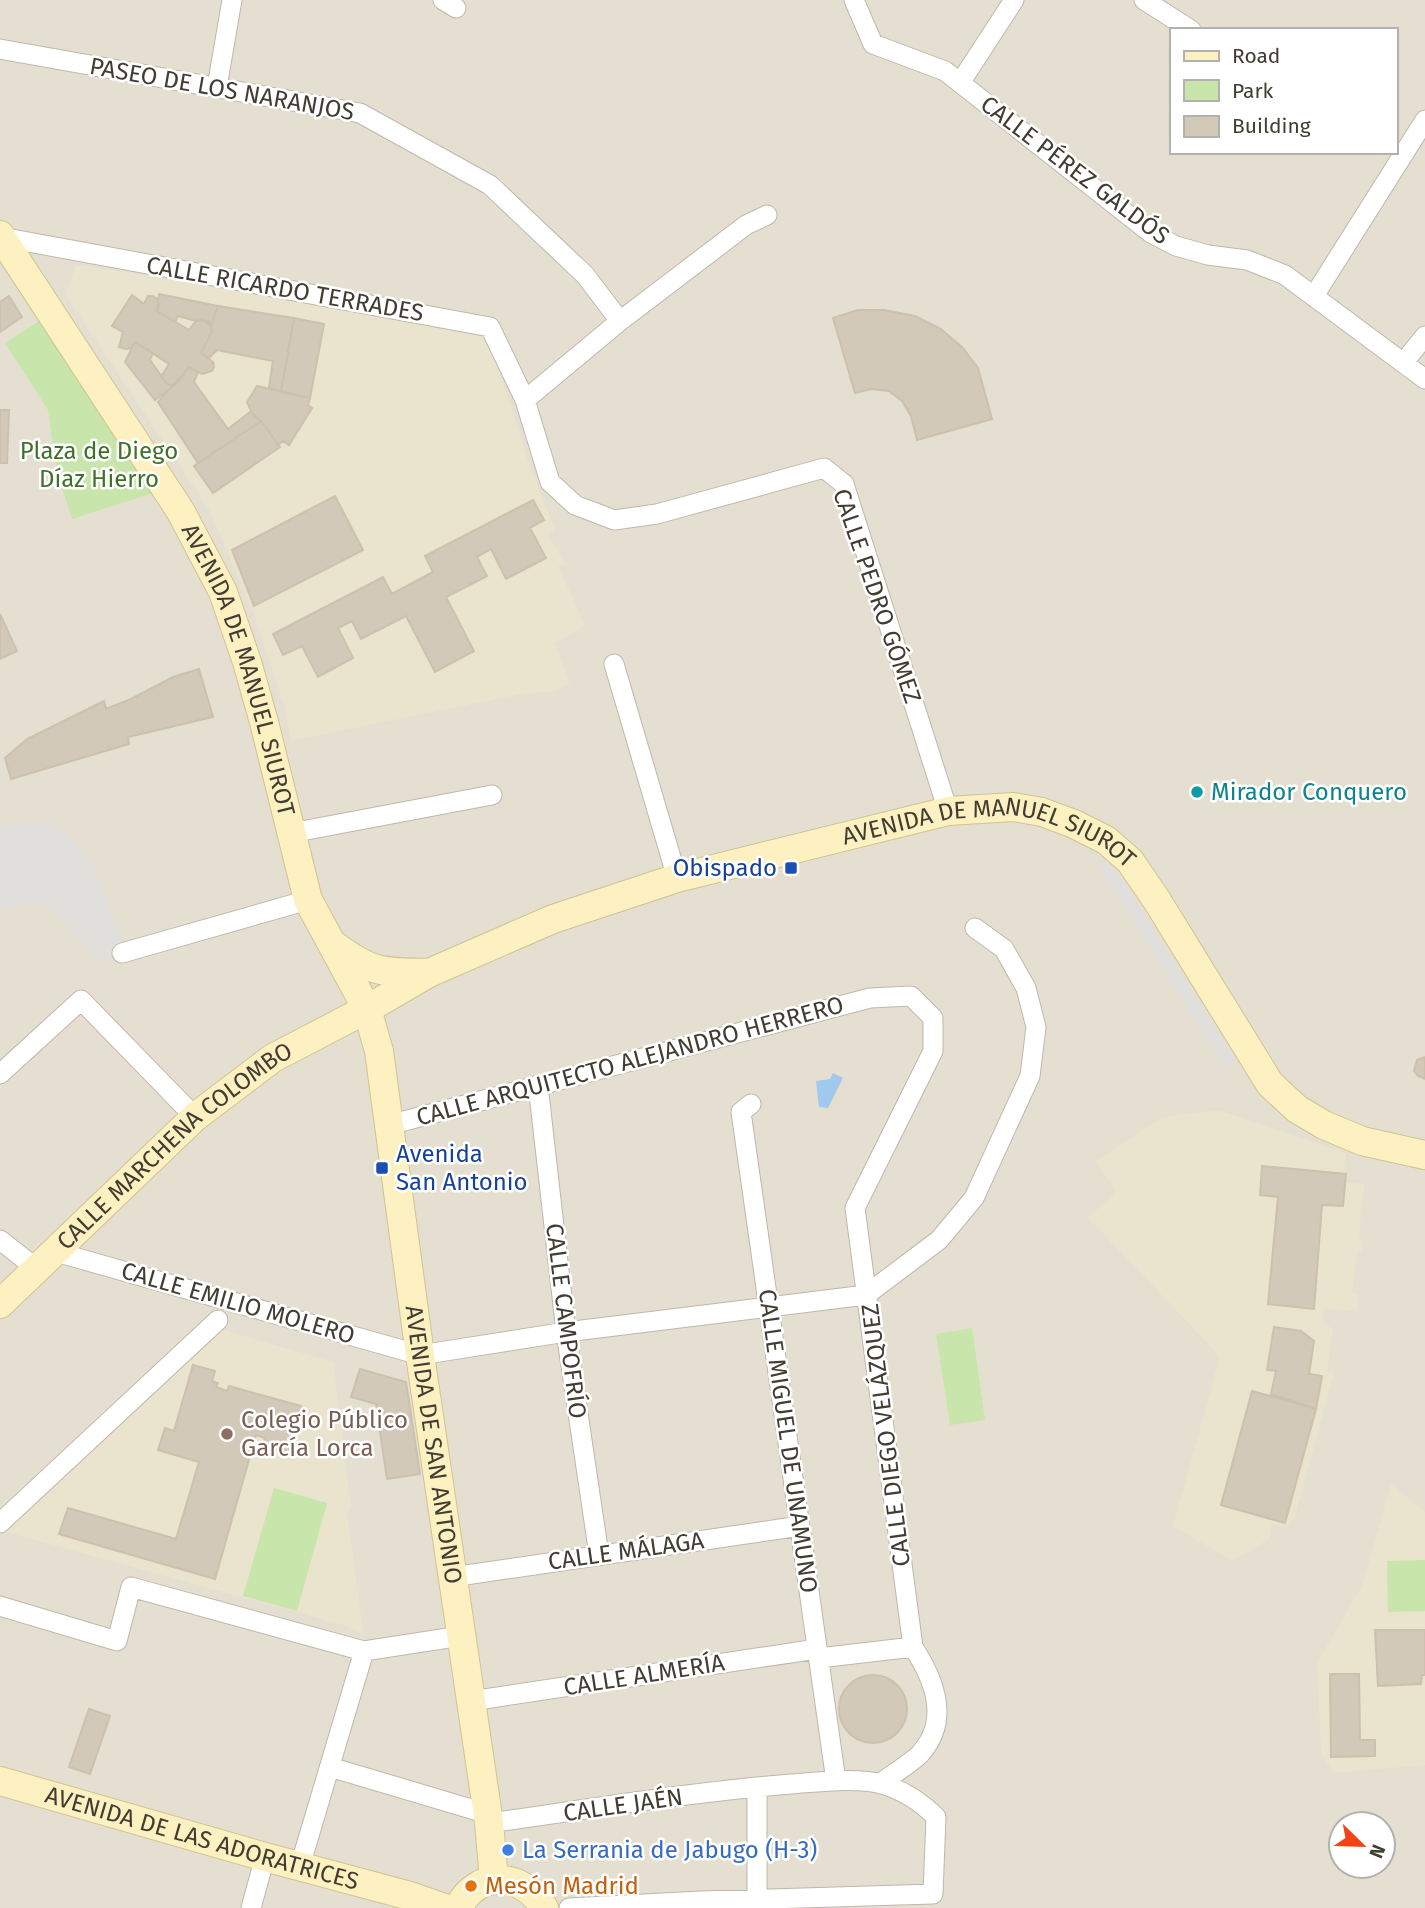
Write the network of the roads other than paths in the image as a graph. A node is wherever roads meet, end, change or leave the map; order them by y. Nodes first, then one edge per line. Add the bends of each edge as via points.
1 (232, 0) edge
2 (854, 0) edge
3 (1014, 0) edge
4 (1144, 0) edge
5 (1188, 28) edge
6 (0, 49) edge
7 (960, 83) junction
8 (217, 87) junction
9 (1425, 120) edge
10 (1397, 151) edge
11 (1392, 157) edge
12 (767, 215) dead end
13 (1, 236) edge
14 (1314, 296) junction
15 (620, 321) junction
16 (1425, 336) edge
17 (1404, 362) junction
18 (1425, 379) edge
19 (524, 400) junction
20 (614, 664) dead end
21 (492, 795) dead end
22 (948, 811) junction
23 (291, 833) junction
24 (677, 878) junction
25 (309, 900) junction
26 (975, 928) dead end
27 (331, 943) junction
28 (122, 953) dead end
29 (429, 973) junction
30 (367, 1009) junction
31 (0, 1074) edge
32 (538, 1085) junction
33 (751, 1104) dead end
34 (195, 1117) junction
35 (389, 1125) junction
36 (1425, 1155) edge
37 (1, 1239) edge
38 (47, 1261) junction
39 (866, 1295) junction
40 (0, 1304) edge
41 (769, 1308) junction
42 (218, 1320) dead end
43 (566, 1332) junction
44 (420, 1355) junction
45 (0, 1524) edge
46 (800, 1526) junction
47 (599, 1555) junction
48 (453, 1577) junction
49 (0, 1606) edge
50 (461, 1636) junction
51 (912, 1647) junction
52 (364, 1651) junction
53 (818, 1654) junction
54 (471, 1701) junction
55 (330, 1767) junction
56 (0, 1781) edge
57 (836, 1781) junction
58 (880, 1784) junction
59 (757, 1787) junction
60 (488, 1819) junction
61 (265, 1857) junction
62 (300, 1866) junction
63 (494, 1880) junction
64 (757, 1899) junction
65 (920, 1899) edge
66 (699, 1904) edge
67 (251, 1908) edge
68 (444, 1908) edge
69 (458, 1908) edge
70 (544, 1908) edge
71 (569, 1908) edge

1 - 8 street
2 - 7 street, CALLE PÉREZ GALDÓS via 873,44 945,71
3 - 7 street
4 - 5 street
6 - 8 street, PASEO DE LOS NARANJOS
7 - 14 street, CALLE PÉREZ GALDÓS via 1151,233 1187,249 1260,265 1285,275
8 - 15 street, PASEO DE LOS NARANJOS via 360,113 490,185 585,275
9 - 10 street
11 - 14 street
12 - 15 street via 746,225
13 - 19 street, CALLE RICARDO TERRADES via 490,327
13 - 23 main road, AVENIDA DE MANUEL SIUROT via 181,512 223,592 254,686
14 - 17 street, CALLE PÉREZ GALDÓS
15 - 19 street
16 - 17 street
17 - 18 street, CALLE PÉREZ GALDÓS
19 - 22 street, CALLE PEDRO GÓMEZ via 550,482 575,505 614,520 657,514 824,468 844,484
20 - 24 street
21 - 23 street
22 - 24 main road, AVENIDA DE MANUEL SIUROT
22 - 36 main road, AVENIDA DE MANUEL SIUROT via 1013,807 1042,812 1106,840 1130,861 1156,898 1270,1084 1297,1109 1324,1125 1362,1142
23 - 25 main road, AVENIDA DE MANUEL SIUROT
24 - 29 main road, AVENIDA DE MANUEL SIUROT via 553,919
25 - 27 main road, AVENIDA DE MANUEL SIUROT
25 - 28 street
26 - 39 street, CALLE DIEGO VELÁZQUEZ via 1004,948 1026,988 1036,1027 1030,1076 974,1198 939,1240
27 - 29 main road, AVENIDA DE MANUEL SIUROT via 358,963 381,972
27 - 30 main road, AVENIDA DE MANUEL SIUROT
29 - 30 main road, AVENIDA DE MANUEL SIUROT
30 - 34 main road, CALLE MARCHENA COLOMBO via 273,1058
30 - 35 main road, AVENIDA DE SAN ANTONIO via 379,1051
31 - 34 street via 81,1000
32 - 35 street, CALLE ARQUITECTO ALEJANDRO HERRERO
32 - 39 street, CALLE ARQUITECTO ALEJANDRO HERRERO via 870,998 911,996 933,1018 933,1051 855,1208
32 - 43 street, CALLE CAMPOFRÍO
33 - 41 street, CALLE MIGUEL DE UNAMUNO via 741,1112
34 - 38 main road, CALLE MARCHENA COLOMBO
35 - 44 main road, AVENIDA DE SAN ANTONIO
37 - 38 street
38 - 40 main road, CALLE MARCHENA COLOMBO
38 - 44 street, CALLE EMILIO MOLERO
39 - 41 street
39 - 51 street, CALLE DIEGO VELÁZQUEZ
41 - 43 street
41 - 46 street, CALLE MIGUEL DE UNAMUNO
42 - 45 street
43 - 44 street
43 - 47 street, CALLE CAMPOFRÍO
44 - 48 main road, AVENIDA DE SAN ANTONIO
46 - 47 street, CALLE MÁLAGA
46 - 53 street, CALLE MIGUEL DE UNAMUNO
47 - 48 street, CALLE MÁLAGA
48 - 50 main road, AVENIDA DE SAN ANTONIO
49 - 52 street via 117,1641 131,1587
50 - 52 street
50 - 54 main road, AVENIDA DE SAN ANTONIO
51 - 53 street, CALLE ALMERÍA
51 - 58 street, CALLE DIEGO VELÁZQUEZ via 927,1669 938,1701 934,1729 920,1753
52 - 55 street
53 - 54 street, CALLE ALMERÍA
53 - 57 street, CALLE MIGUEL DE UNAMUNO
54 - 60 main road, AVENIDA DE SAN ANTONIO
55 - 60 street
55 - 62 street
56 - 61 main road, AVENIDA DE LAS ADORATRICES
57 - 58 street, CALLE JAÉN
57 - 59 street, CALLE JAÉN
58 - 65 street via 915,1800 936,1817
59 - 60 street, CALLE JAÉN
59 - 64 street
60 - 63 main road, AVENIDA DE SAN ANTONIO
61 - 62 main road, AVENIDA DE LAS ADORATRICES
61 - 67 street
62 - 68 main road, AVENIDA DE LAS ADORATRICES
63 - 69 main road via 471,1891
63 - 70 main road via 525,1886
64 - 65 street
64 - 66 street
66 - 71 street

